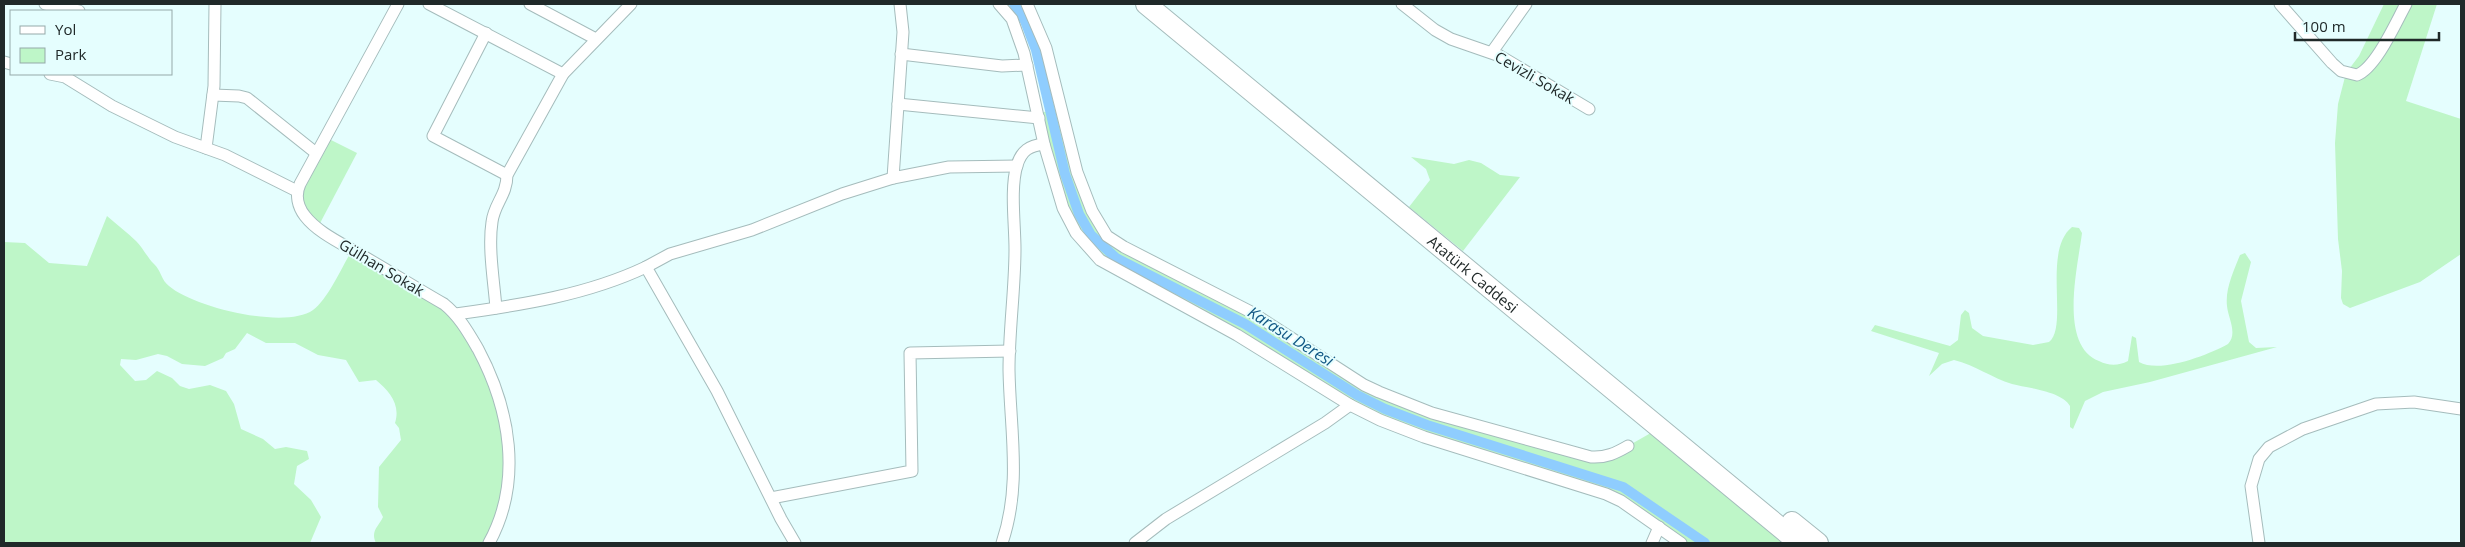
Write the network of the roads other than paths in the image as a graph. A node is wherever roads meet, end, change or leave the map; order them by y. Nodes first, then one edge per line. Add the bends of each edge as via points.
1 (45, 4) edge
2 (214, 4) edge
3 (398, 4) edge
4 (429, 4) edge
5 (530, 4) edge
6 (631, 4) edge
7 (900, 4) edge
8 (999, 4) edge
9 (1027, 4) edge
10 (1146, 4) edge
11 (1166, 4) edge
12 (1402, 4) edge
13 (1526, 4) edge
14 (2280, 4) edge
15 (2406, 4) edge
16 (74, 10) edge
17 (486, 33) junction
18 (596, 39) junction
19 (1492, 52) junction
20 (902, 54) junction
21 (1027, 65) junction
22 (563, 74) junction
23 (55, 75) edge
24 (213, 95) junction
25 (898, 104) junction
26 (1590, 109) dead end
27 (1039, 118) junction
28 (1044, 144) junction
29 (206, 148) junction
30 (316, 154) junction
31 (1017, 166) junction
32 (507, 175) junction
33 (893, 178) junction
34 (297, 191) junction
35 (646, 266) junction
36 (496, 308) junction
37 (456, 314) junction
38 (1010, 351) junction
39 (1350, 405) junction
40 (2461, 410) edge
41 (1628, 446) dead end
42 (770, 498) junction
43 (1659, 527) junction
44 (489, 543) edge
45 (795, 543) edge
46 (1002, 543) edge
47 (1135, 543) edge
48 (1652, 543) edge
49 (1681, 543) edge
50 (1799, 543) edge
51 (1818, 543) edge
52 (2259, 543) edge

1 - 16 street
2 - 24 street
3 - 30 street
4 - 17 street
5 - 18 street
6 - 18 street
7 - 20 street
8 - 21 street via 1012,19
9 - 41 street via 1046,48 1087,200 1096,221 1114,241 1251,312 1364,385 1416,408 1591,457 1602,458
10 - 50 highway, Atatürk Caddesi
11 - 51 highway, Atatürk Caddesi
12 - 19 street, Cevizli Sokak via 1450,39
13 - 19 street
14 - 15 street via 2332,63 2341,71 2357,75 2376,55
17 - 22 street
17 - 32 street via 433,136
18 - 22 street
19 - 26 street, Cevizli Sokak
20 - 21 street via 1002,66
20 - 25 street
21 - 27 street
22 - 32 street
23 - 29 street via 65,77 112,106 175,137
24 - 29 street
24 - 30 street via 246,98
25 - 27 street
25 - 33 street
27 - 28 street
28 - 31 street via 1028,146
28 - 39 street via 1068,220 1082,242 1100,260 1237,335
29 - 34 street
30 - 34 street
31 - 33 street via 949,167
31 - 38 street
32 - 36 street via 507,187 491,225
33 - 35 street via 842,194 752,230 670,254
34 - 37 street, Gülhan Sokak via 300,208 311,222 336,241
35 - 36 street via 621,279 583,290
35 - 42 street via 717,391
36 - 37 street
37 - 44 street, Gülhan Sokak via 492,379 509,435 506,490 498,525
38 - 42 street via 910,353 912,471
38 - 46 street via 1015,477
39 - 43 street via 1416,435 1606,494 1621,500
39 - 47 street via 1166,519
40 - 52 street via 2414,402 2376,404 2302,429 2270,447 2259,459 2251,486
42 - 45 street
43 - 48 street
43 - 49 street

